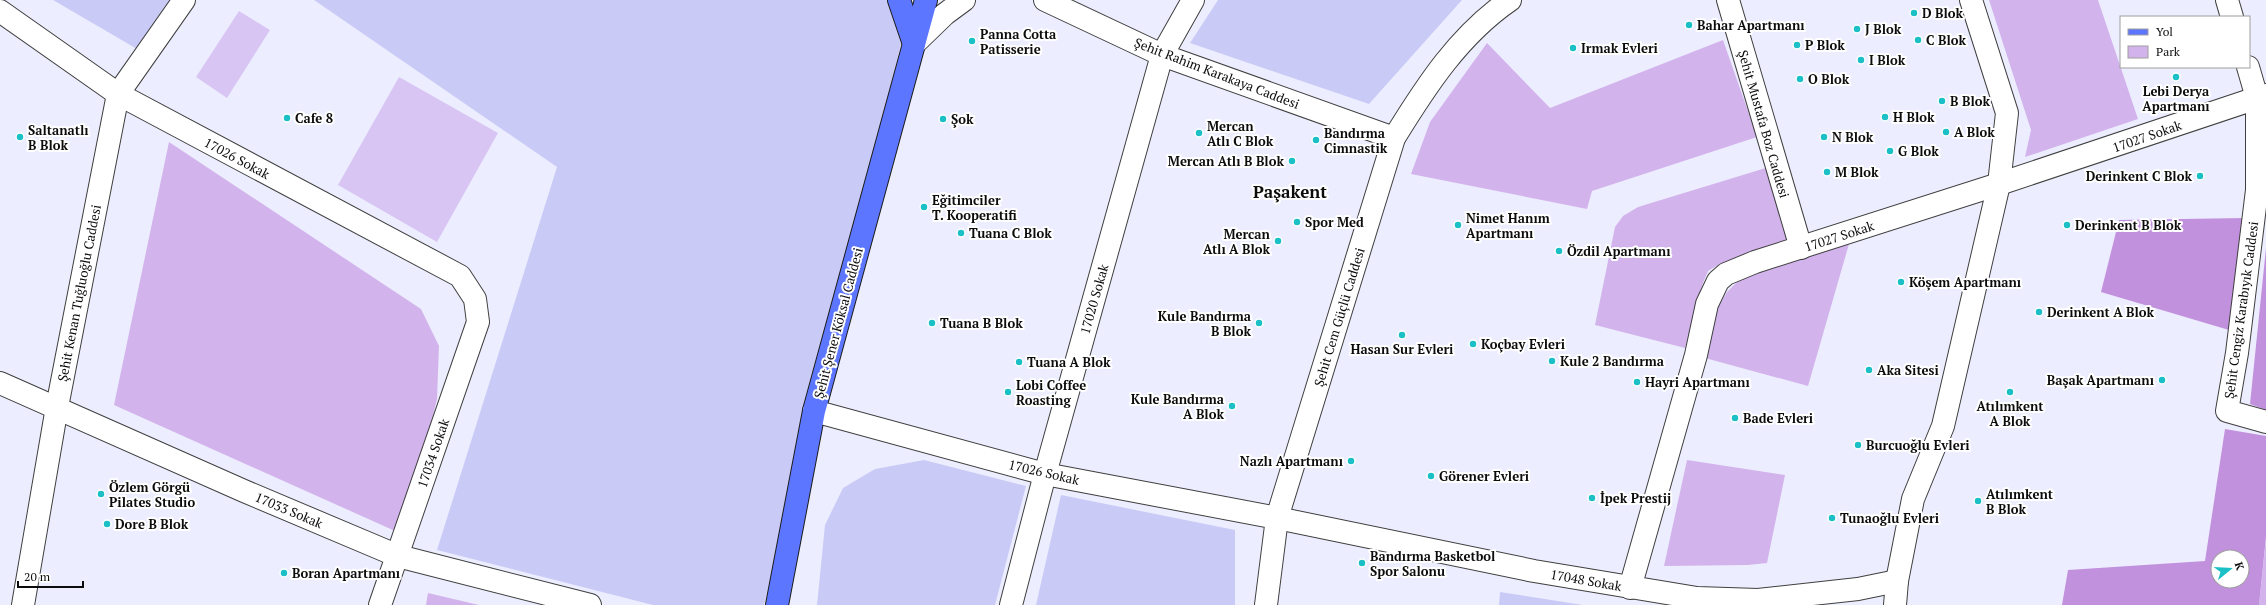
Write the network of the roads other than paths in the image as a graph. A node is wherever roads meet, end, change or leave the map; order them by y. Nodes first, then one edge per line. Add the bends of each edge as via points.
1 (184, 0) edge
2 (899, 0) edge
3 (926, 0) edge
4 (964, 0) edge
5 (1045, 0) edge
6 (1193, 0) edge
7 (1510, 0) edge
8 (1728, 0) edge
9 (1971, 0) edge
10 (2227, 0) edge
11 (0, 11) edge
12 (2232, 16) edge
13 (914, 44) junction
14 (1162, 55) junction
15 (2248, 68) edge
16 (118, 94) junction
17 (2262, 96) edge
18 (1394, 138) junction
19 (2000, 184) junction
20 (1801, 248) junction
21 (475, 299) joint
22 (0, 384) edge
23 (57, 407) junction
24 (814, 411) junction
25 (2266, 422) edge
26 (1045, 474) junction
27 (1277, 518) junction
28 (398, 556) junction
29 (1897, 581) junction
30 (1630, 588) junction
31 (585, 604) edge
32 (23, 605) edge
33 (380, 605) edge
34 (777, 605) edge
35 (1011, 605) edge
36 (1266, 605) edge
37 (1895, 605) edge

1 - 16 street, Şehit Kenan Tuğluoğlu Caddesi
2 - 13 main road
3 - 13 main road, Şehit Şener Köksal Caddesi
4 - 13 street via 945,14
5 - 14 street, Şehit Rahim Karakaya Caddesi
6 - 14 street, 17020 Sokak
7 - 18 street, Şehit Cem Güçlü Caddesi via 1486,17 1459,46 1429,82
8 - 20 street, Şehit Mustafa Boz Caddesi
9 - 19 street via 2007,113
10 - 12 street
11 - 16 street, 17026 Sokak
13 - 24 main road, Şehit Şener Köksal Caddesi
14 - 18 street, Şehit Rahim Karakaya Caddesi
14 - 26 street, 17020 Sokak
15 - 17 street, Şehit Cengiz Karabıyık Caddesi
16 - 21 street, 17026 Sokak via 460,276
16 - 23 street, Şehit Kenan Tuğluoğlu Caddesi
17 - 19 street, 17027 Sokak
17 - 25 street, Şehit Cengiz Karabıyık Caddesi via 2257,190 2237,353 2227,411
18 - 27 street, Şehit Cem Güçlü Caddesi
19 - 20 street, 17027 Sokak
19 - 29 street via 1943,426 1913,499
20 - 30 street, 17027 Sokak via 1737,268 1718,281 1707,304 1694,362
21 - 28 street, 17034 Sokak via 478,322
22 - 23 street, 17033 Sokak
23 - 28 street, 17033 Sokak via 244,491
23 - 32 street, Şehit Kenan Tuğluoğlu Caddesi
24 - 26 street, 17026 Sokak
24 - 34 main road, Şehit Şener Köksal Caddesi
26 - 27 street, 17026 Sokak
26 - 35 street, 17020 Sokak
27 - 30 street, 17048 Sokak
27 - 36 street, Şehit Cem Güçlü Caddesi
28 - 31 street, 17033 Sokak
28 - 33 street, 17034 Sokak
29 - 30 street, 17048 Sokak via 1858,589 1758,600 1697,598
29 - 37 street

